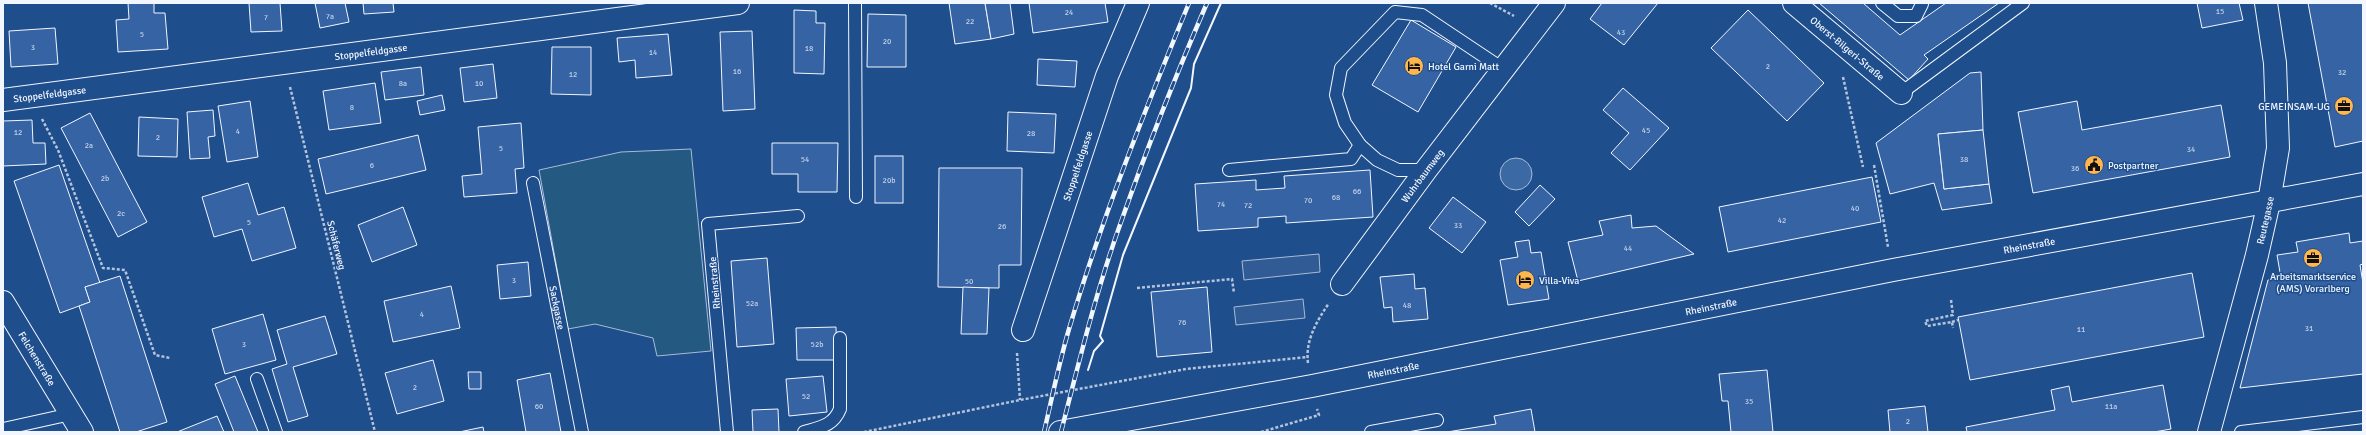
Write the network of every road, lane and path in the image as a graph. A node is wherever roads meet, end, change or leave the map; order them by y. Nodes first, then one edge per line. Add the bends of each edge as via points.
1 (738, 3) edge
2 (855, 3) edge
3 (1138, 3) edge
4 (1490, 3) edge
5 (1554, 3) edge
6 (1794, 3) edge
7 (1882, 3) edge
8 (2023, 3) edge
9 (2266, 3) edge
10 (1922, 4) edge
11 (1519, 10) dead end
12 (1857, 58) junction
13 (284, 61) junction
14 (1503, 69) junction
15 (1901, 93) joint
16 (30, 96) junction
17 (3, 100) edge
18 (1360, 145) junction
19 (1874, 164) dead end
20 (1863, 167) dead end
21 (1230, 170) dead end
22 (1426, 170) junction
23 (533, 183) dead end
24 (2363, 184) edge
25 (856, 196) dead end
26 (2269, 202) junction
27 (798, 216) dead end
28 (1889, 249) dead end
29 (1342, 284) joint
30 (1137, 288) dead end
31 (1234, 293) dead end
32 (1950, 300) dead end
33 (3, 302) edge
34 (1958, 320) dead end
35 (1952, 322) junction
36 (1953, 328) dead end
37 (1023, 330) joint
38 (840, 338) dead end
39 (170, 358) dead end
40 (257, 379) dead end
41 (1020, 400) junction
42 (1319, 416) dead end
43 (2360, 418) edge
44 (1437, 420) dead end
45 (77, 423) edge
46 (3, 429) edge
47 (1270, 431) edge
48 (276, 432) edge
49 (375, 432) edge
50 (582, 432) edge
51 (727, 432) edge
52 (804, 432) edge
53 (864, 432) edge
54 (1060, 432) edge
55 (1261, 432) edge
56 (1371, 432) edge
57 (2209, 432) edge
58 (2241, 432) edge

1 - 13 street, Stoppelfeldgasse
2 - 25 lane
3 - 37 street, Stoppelfeldgasse via 1107,76
4 - 11 path via 1515,16
5 - 14 street, Wuhrbaumweg
6 - 12 street, Oberst-Bilgeri-Straße
7 - 10 lane via 1898,16 1916,16
8 - 15 lane
9 - 26 street, Reutegasse via 2275,63 2278,148
12 - 15 street, Oberst-Bilgeri-Straße
12 - 20 path via 1843,75
13 - 16 street, Stoppelfeldgasse
13 - 49 path, Schäferweg
14 - 18 lane via 1422,15 1396,12 1341,68 1336,94 1345,123
14 - 22 street, Wuhrbaumweg
16 - 17 street, Stoppelfeldgasse
16 - 39 path via 58,150 103,268 125,270 155,355
18 - 21 lane via 1351,159
18 - 22 lane via 1377,160 1398,170
19 - 28 path
22 - 29 street, Wuhrbaumweg
23 - 50 lane, Sackgasse
24 - 26 street, Rheinstraße
26 - 54 street, Rheinstraße via 1893,270 1312,386
26 - 57 street, Reutegasse
27 - 51 lane, Rheinstraße via 708,224
29 - 41 path via 1319,318 1309,339 1308,357 1186,369
30 - 31 path via 1232,279
32 - 35 path via 1953,315 1925,321 1927,326
33 - 45 street, Felchenstraße
34 - 35 path
35 - 36 path
37 - 41 path via 1015,357
38 - 52 lane via 840,409 836,419 828,425
40 - 48 lane
41 - 53 path
42 - 47 path
43 - 58 lane
44 - 56 lane
45 - 46 lane, Felchenstraße
47 - 55 path

